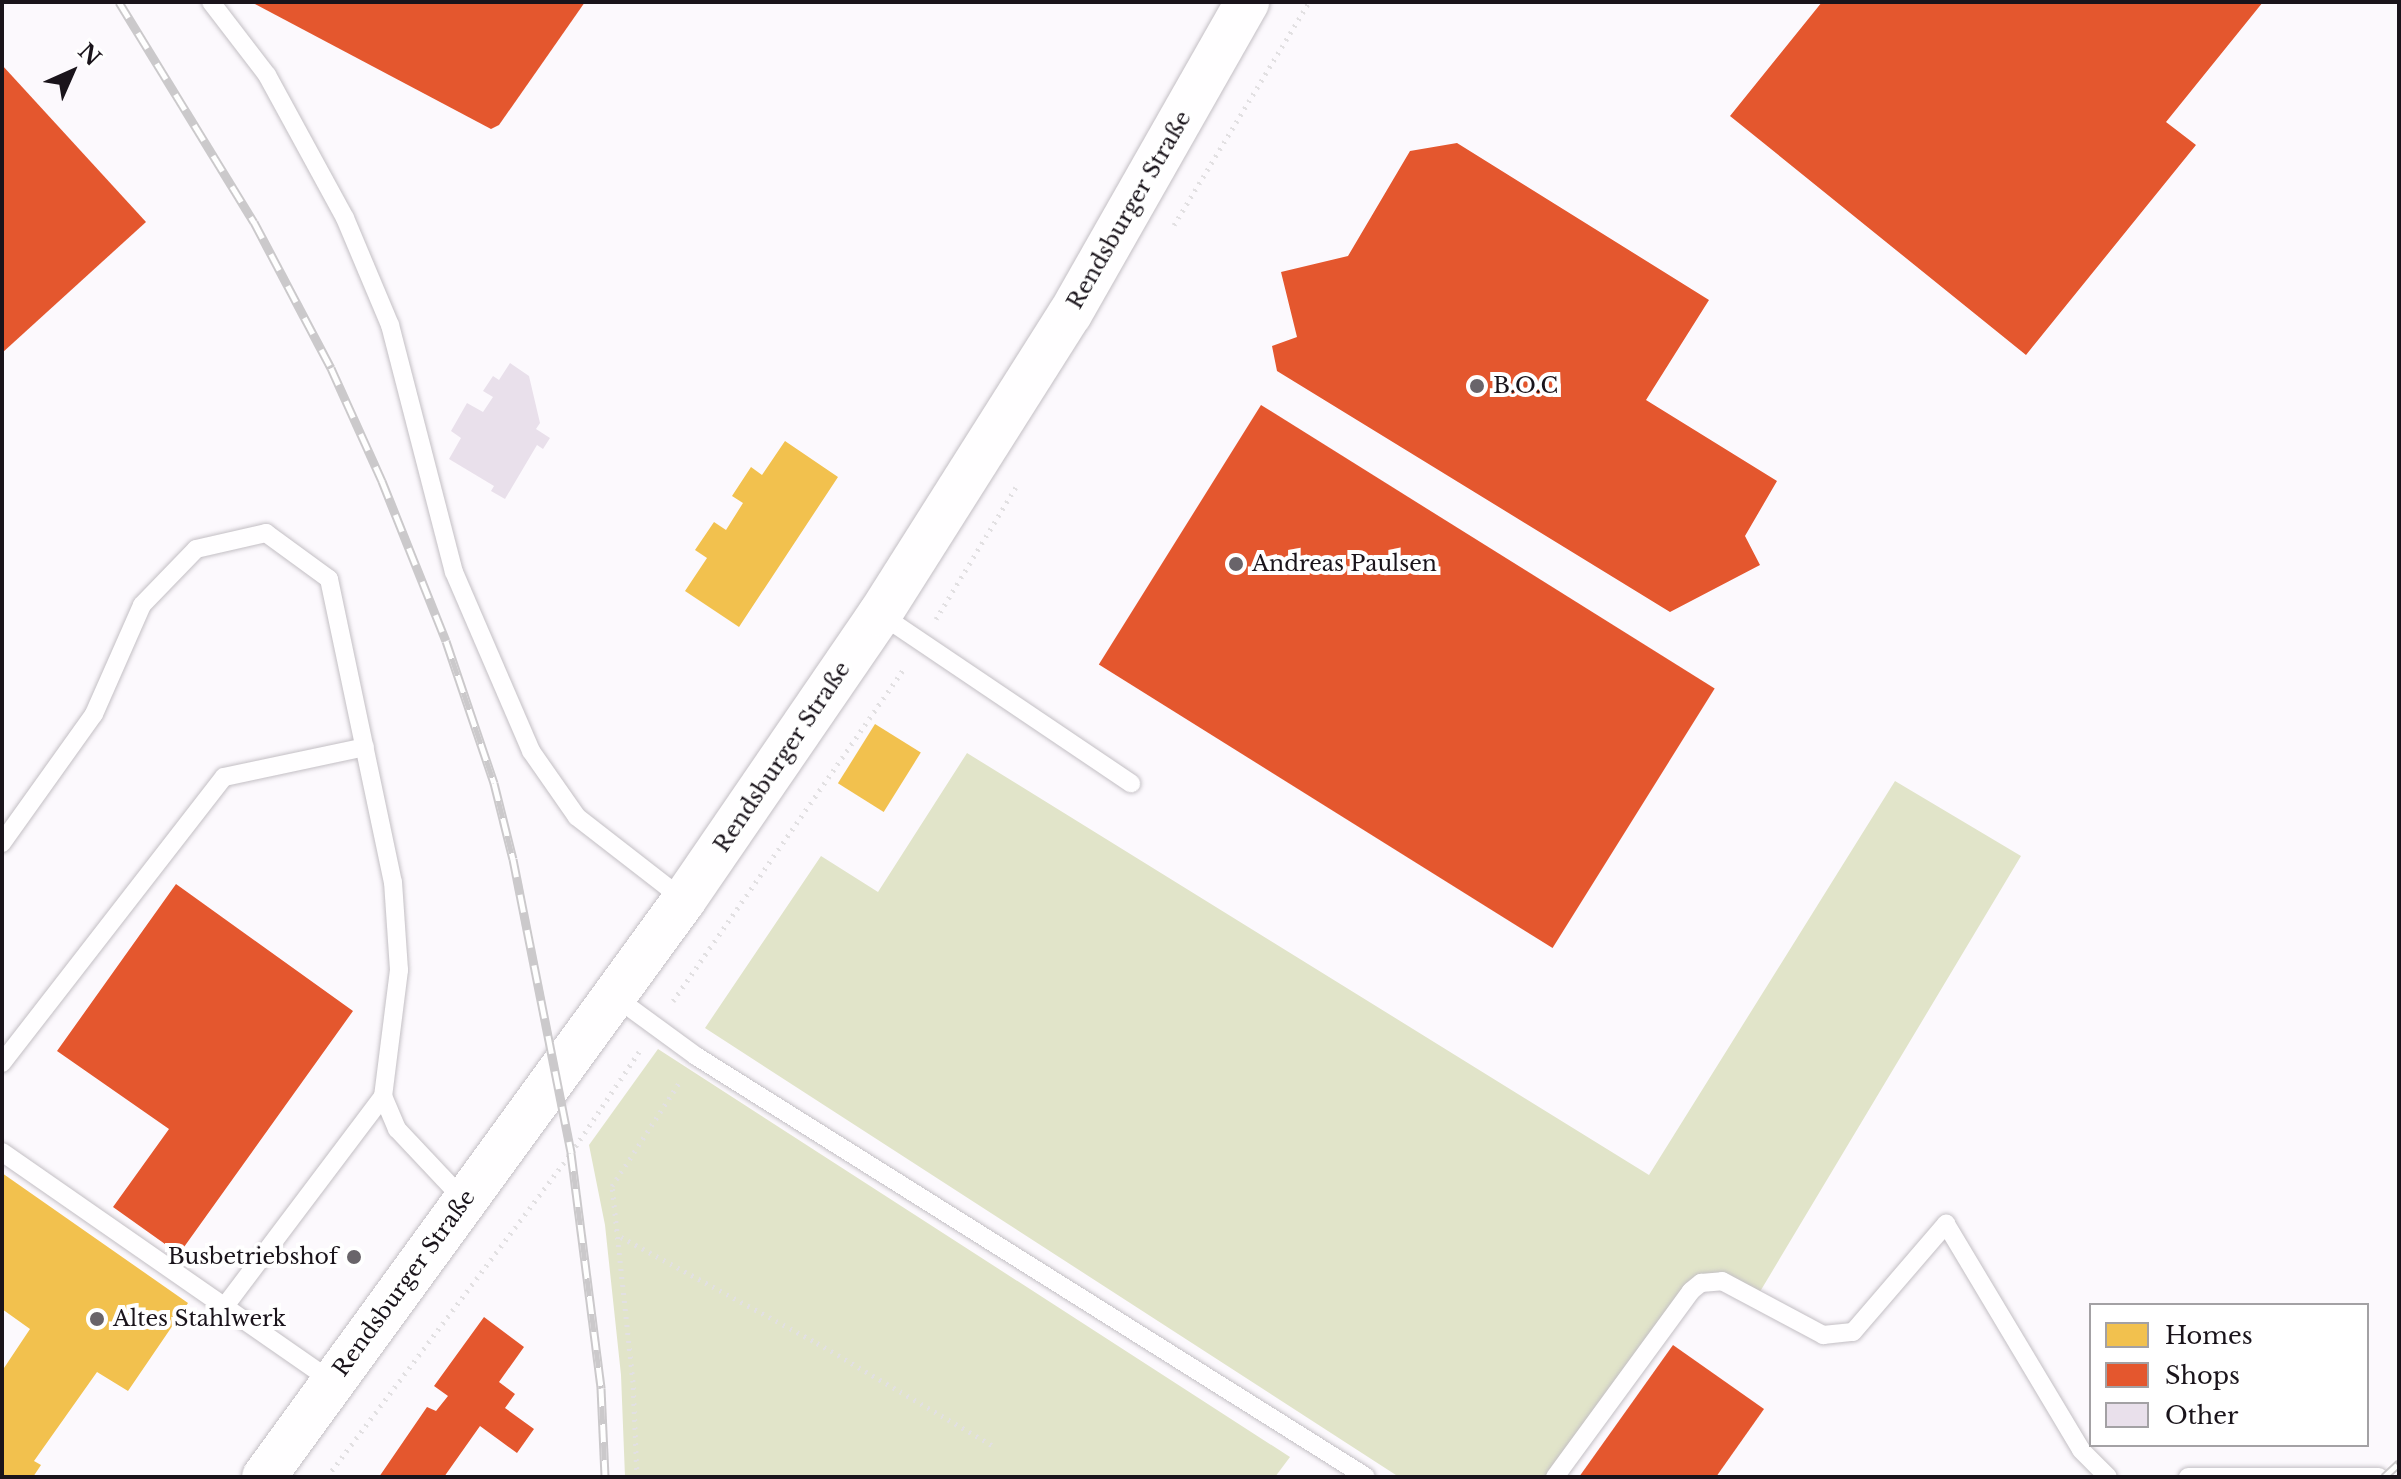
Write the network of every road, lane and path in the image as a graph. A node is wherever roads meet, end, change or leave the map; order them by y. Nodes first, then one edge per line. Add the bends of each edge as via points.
1 (211, 2) edge
2 (1247, 2) edge
3 (880, 614) junction
4 (365, 747) junction
5 (1131, 783) dead end
6 (2, 843) edge
7 (684, 900) junction
8 (614, 996) junction
9 (696, 1056) junction
10 (2, 1063) edge
11 (383, 1096) junction
12 (2, 1152) edge
13 (464, 1200) junction
14 (620, 1236) junction
15 (225, 1306) junction
16 (332, 1381) junction
17 (993, 1446) dead end
18 (1353, 1474) edge
19 (264, 1477) edge
20 (637, 1477) edge
21 (1555, 1477) edge
22 (2108, 1477) edge
23 (2188, 1477) edge
24 (2379, 1477) edge

1 - 7 lane via 267,75 345,218 390,325 454,572 531,751 577,817
2 - 3 street, Rendsburger Straße via 1070,314
3 - 5 lane
3 - 7 street, Rendsburger Straße
4 - 6 lane via 329,579 266,533 196,549 142,605 94,714
4 - 10 lane via 224,777
4 - 11 lane via 393,882 399,970
7 - 8 street, Rendsburger Straße
8 - 9 lane
8 - 13 street, Rendsburger Straße
9 - 14 path via 612,1186
9 - 18 lane
11 - 13 lane via 397,1129
11 - 15 lane
12 - 15 lane
13 - 16 street, Rendsburger Straße
14 - 17 path
14 - 20 path
15 - 16 lane
16 - 19 street, Rendsburger Straße
21 - 22 lane via 1701,1283 1722,1281 1823,1335 1853,1332 1946,1224 2081,1450
23 - 24 lane

